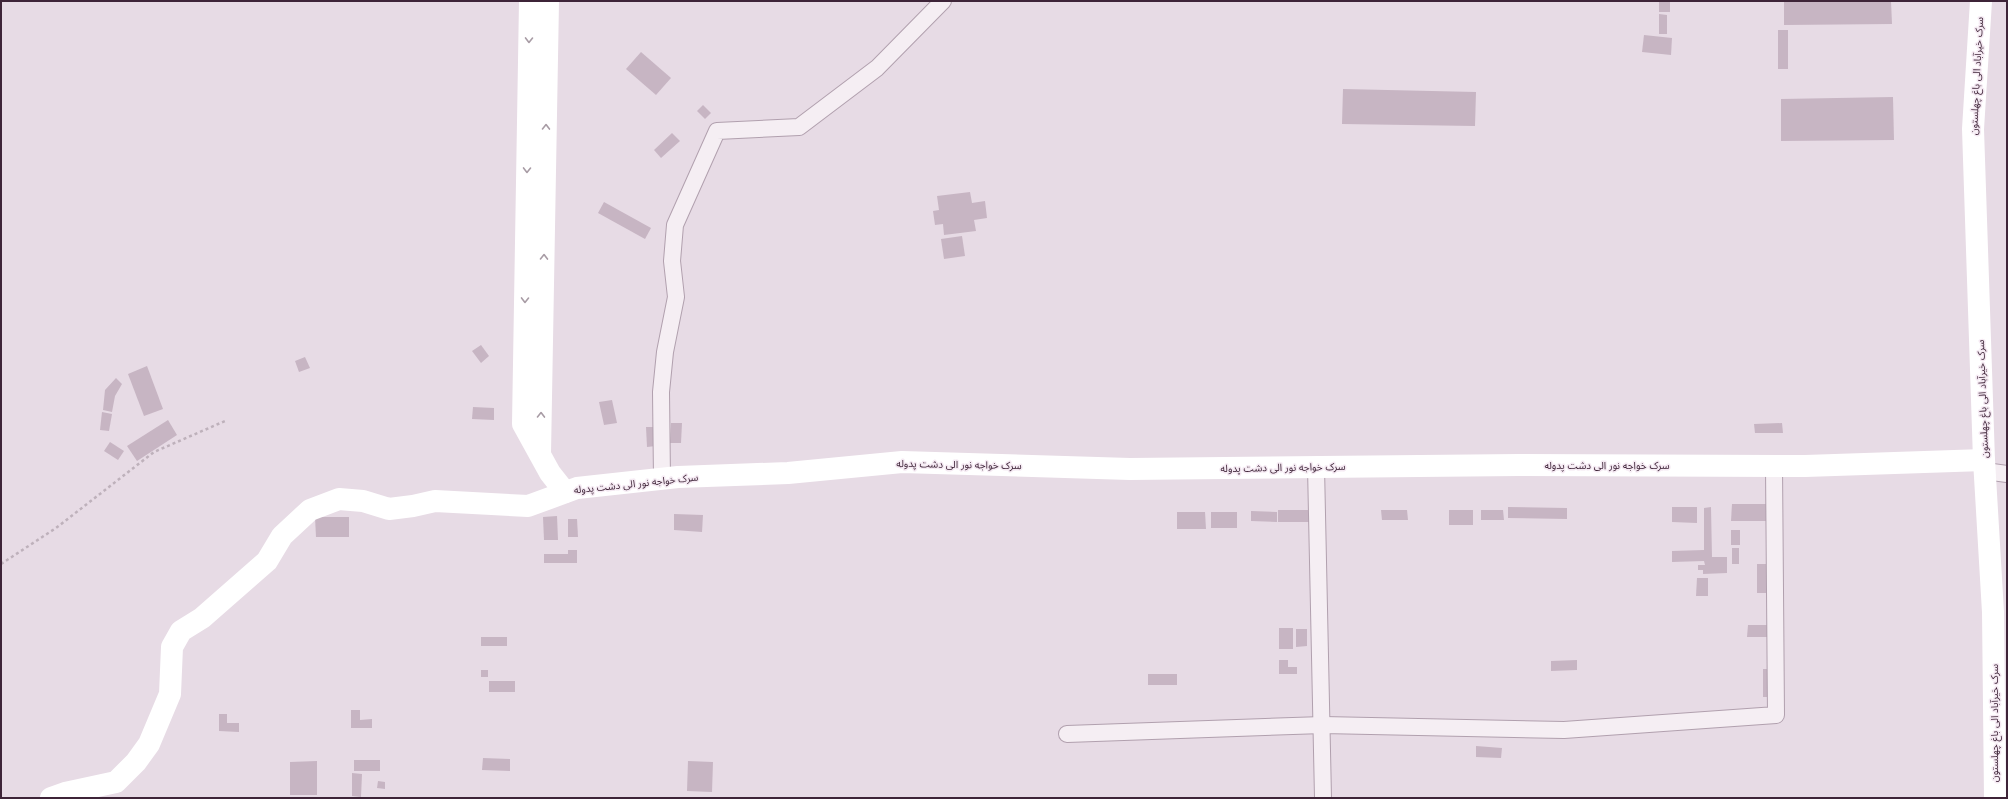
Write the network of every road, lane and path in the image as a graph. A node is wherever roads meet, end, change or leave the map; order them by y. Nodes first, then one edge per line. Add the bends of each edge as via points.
1 (530, 1) edge
2 (548, 1) edge
3 (943, 1) edge
4 (1981, 1) edge
5 (225, 420) dead end
6 (540, 454) junction
7 (1774, 466) junction
8 (1984, 466) junction
9 (1316, 467) junction
10 (2007, 474) edge
11 (662, 478) junction
12 (565, 492) junction
13 (1, 564) edge
14 (1323, 725) junction
15 (1067, 734) dead end
16 (1998, 783) edge
17 (51, 798) edge
18 (1323, 798) edge

1 -> 6 street via 523,424
6 -> 2 street
3 - 11 street via 877,68 799,127 717,131 676,225 672,261 676,296 665,352 661,392
4 - 8 street, سرک خیرآباد الی باغ چهلستون via 1972,129
5 - 13 path via 154,452 56,528
6 - 12 street via 550,473
7 - 8 street, سرک خواجه نور الی دشت پدوله
7 - 9 street, سرک خواجه نور الی دشت پدوله
7 - 14 street via 1776,715 1564,730
8 - 10 street
8 - 16 street, سرک خیرآباد الی باغ چهلستون via 1993,612
9 - 11 street, سرک خواجه نور الی دشت پدوله via 1130,469 902,462 788,473
9 - 14 street
11 - 12 street, سرک خواجه نور الی دشت پدوله via 577,488
12 - 17 street, سرک خواجه نور الی دشت پدوله via 528,506 435,500 389,509 363,500 339,499 310,510 282,536 267,561 202,618 181,631 172,647 170,694 149,744 136,762 116,782 71,791
14 - 15 street
14 - 18 street

